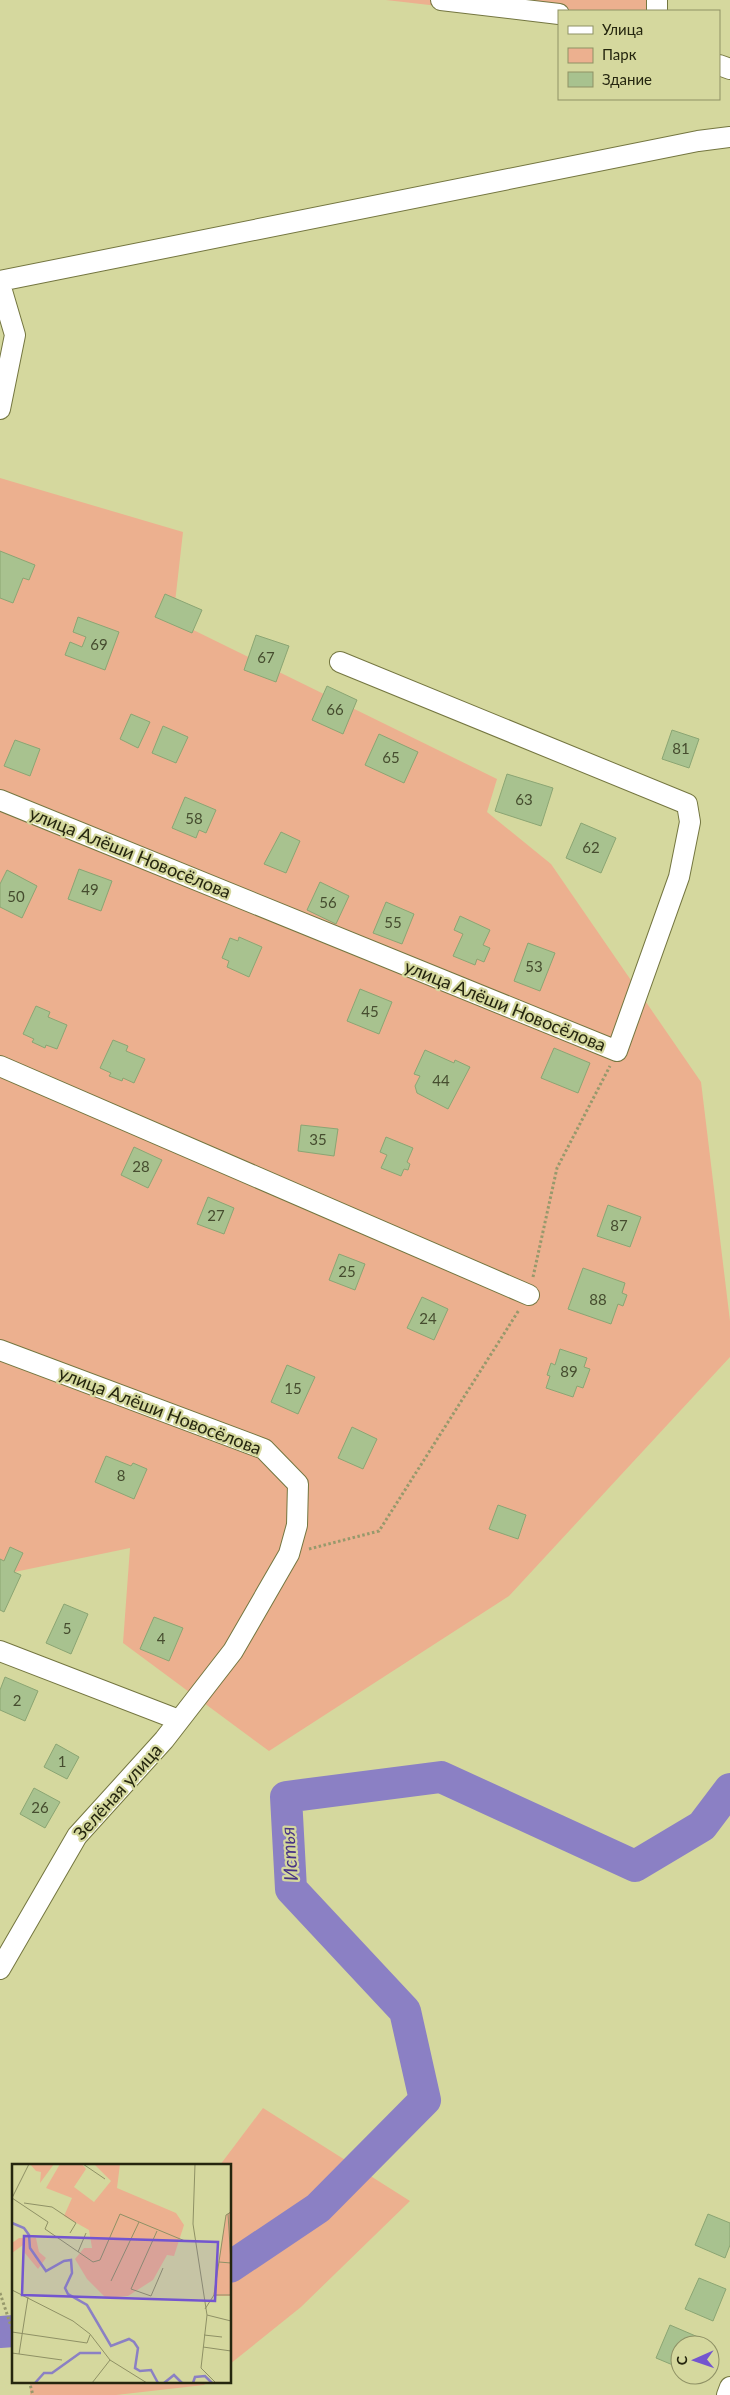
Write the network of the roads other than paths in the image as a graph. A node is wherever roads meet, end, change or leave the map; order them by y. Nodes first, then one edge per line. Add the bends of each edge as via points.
1 (441, 0) edge
2 (558, 14) edge
3 (730, 137) edge
4 (0, 283) edge
5 (0, 408) edge
6 (340, 662) dead end
7 (0, 800) edge
8 (0, 1066) edge
9 (529, 1294) road end
10 (0, 1350) edge
11 (0, 1651) edge
12 (179, 1720) junction
13 (0, 1969) edge
14 (730, 2387) edge
15 (727, 2395) edge

1 - 2 street
3 - 4 street
4 - 5 street via 15,334
6 - 7 street, улица Алёши Новосёлова via 687,804 690,822 679,877 617,1052
8 - 9 street
10 - 12 street, улица Алёши Новосёлова via 264,1449 298,1484 297,1525 289,1554 233,1651
11 - 12 street
12 - 13 street, Зелёная улица via 77,1836
14 - 15 street

